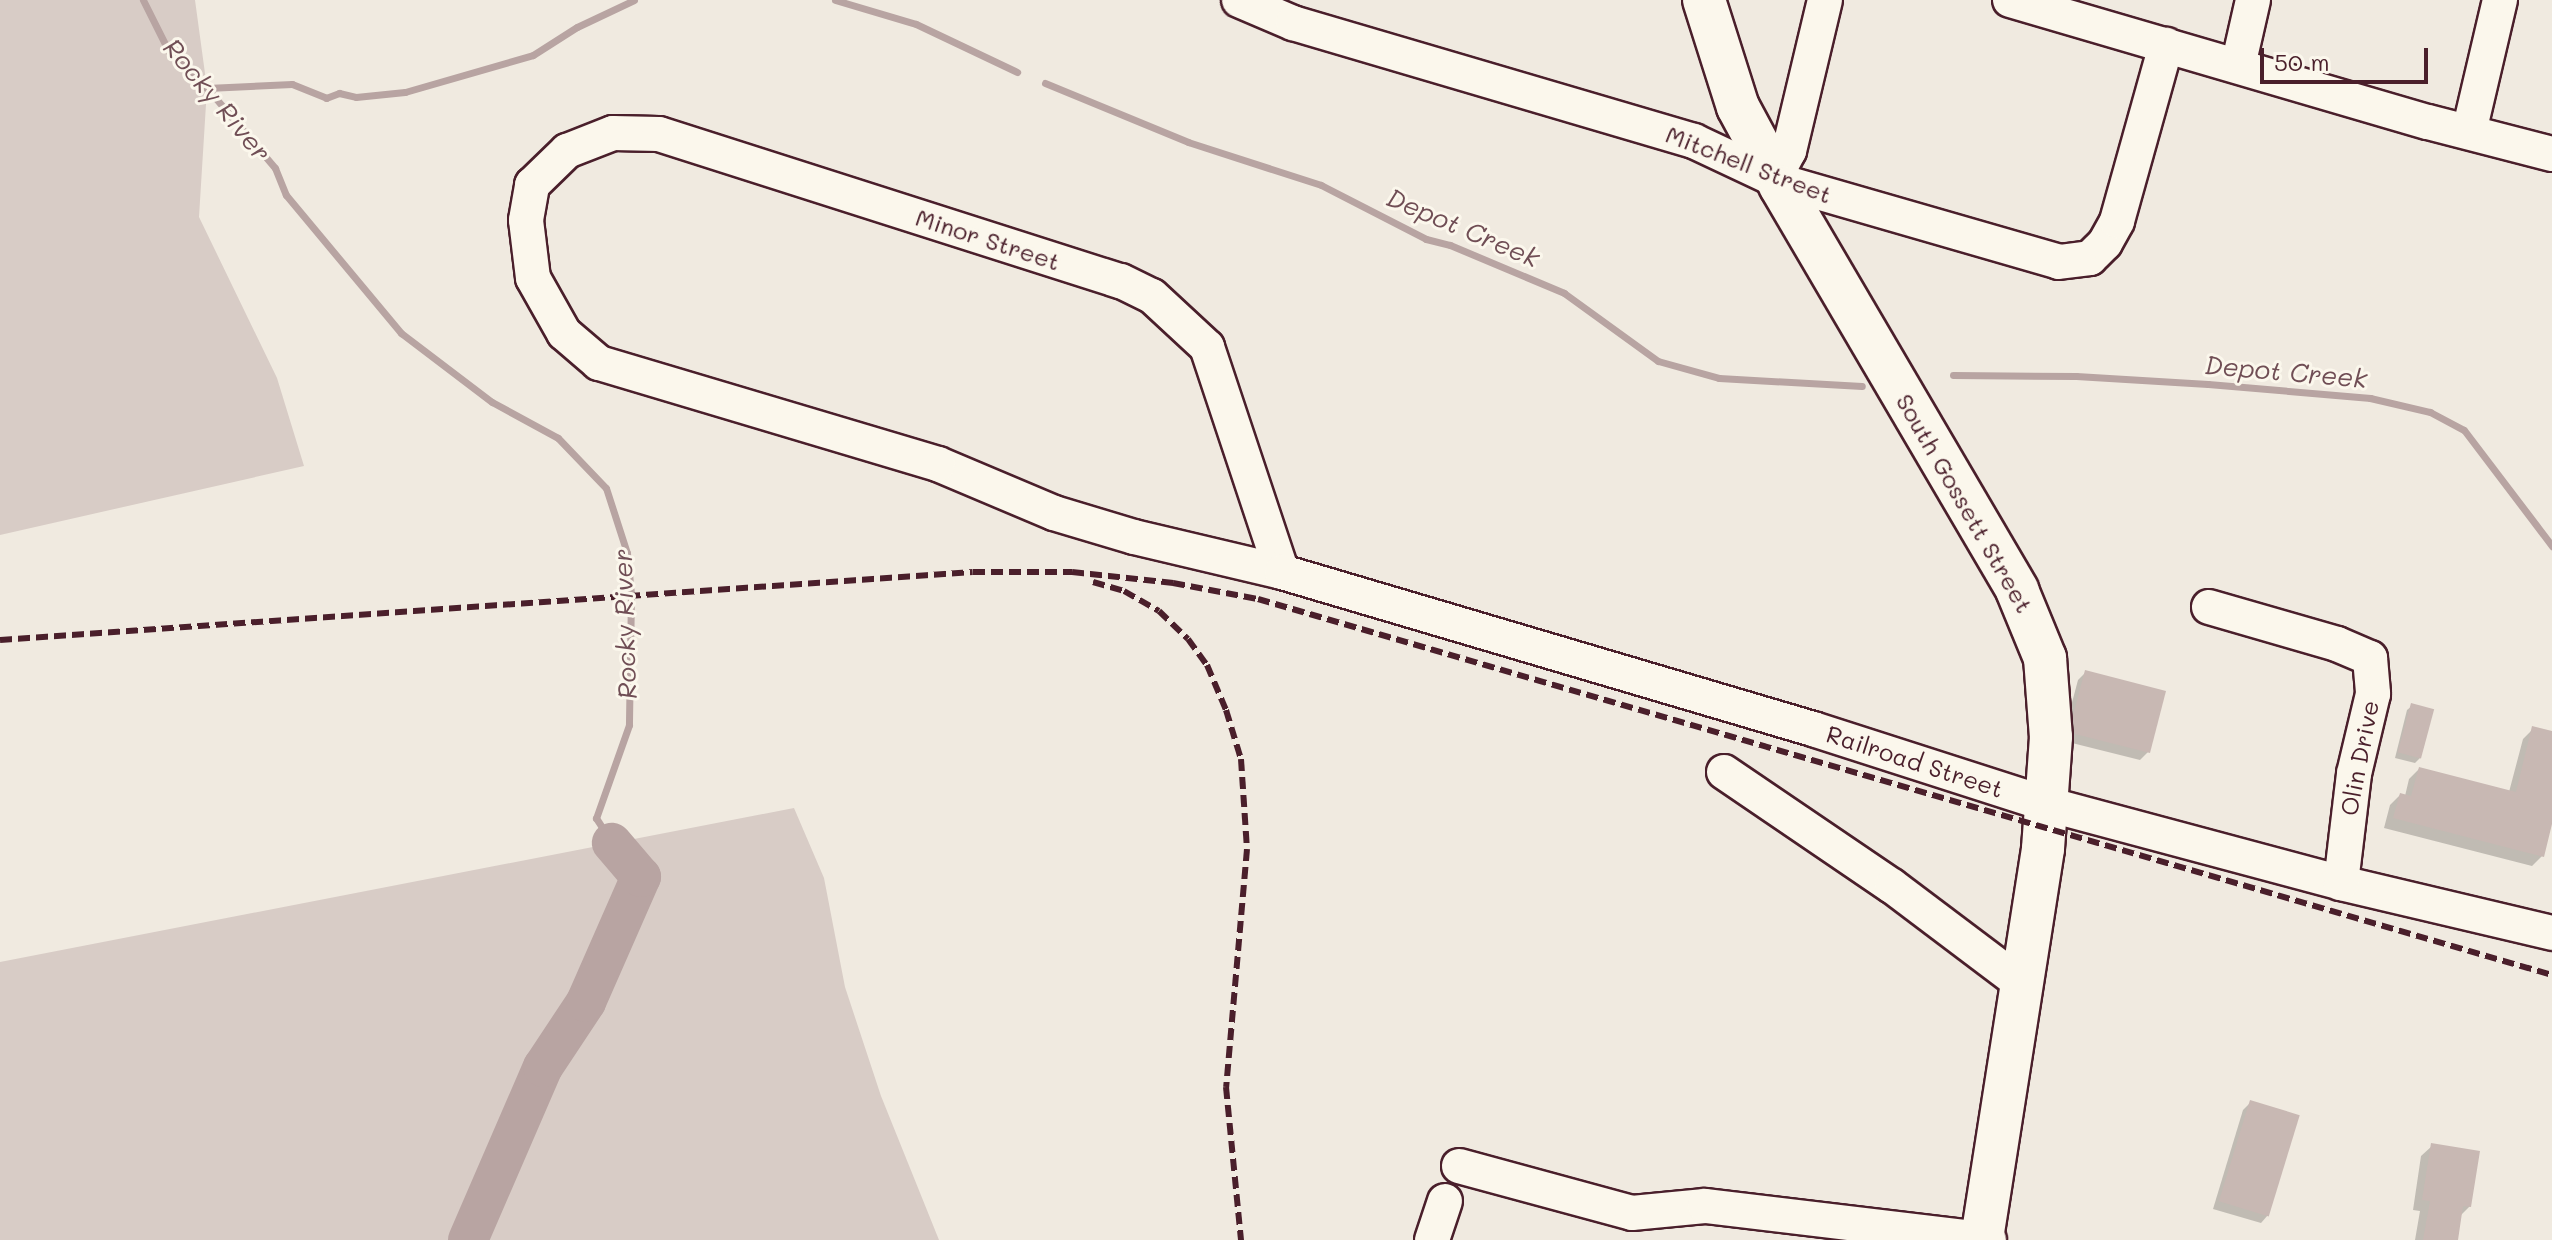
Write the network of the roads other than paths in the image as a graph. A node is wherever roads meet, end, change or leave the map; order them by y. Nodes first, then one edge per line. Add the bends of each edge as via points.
1 (1239, 0) edge
2 (1704, 0) edge
3 (1825, 0) edge
4 (2253, 0) edge
5 (2500, 0) edge
6 (2031, 3) edge
7 (2166, 45) junction
8 (2238, 66) junction
9 (2469, 132) junction
10 (2552, 154) edge
11 (1775, 177) junction
12 (1282, 572) junction
13 (2209, 607) dead end
14 (1724, 772) dead end
15 (2047, 804) junction
16 (2341, 883) junction
17 (2552, 933) edge
18 (2022, 984) junction
19 (1459, 1166) dead end
20 (1445, 1201) dead end
21 (1432, 1240) edge
22 (1982, 1240) edge
23 (1989, 1240) edge

1 - 11 street, Mitchell Street via 1293,23 1694,141
2 - 11 main road, South Gossett Street via 1738,107
3 - 11 street via 1789,151
4 - 8 street
5 - 9 street
6 - 7 street
7 - 8 street
7 - 11 street, Mitchell Street via 2117,221 2090,258 2059,262
8 - 9 street
9 - 10 street
11 - 15 main road, South Gossett Street via 2032,621 2050,691
12 - 12 street, Minor Street via 1207,347 1152,296 1121,281 659,134 613,133 567,151 532,185 526,220 533,278 564,333 599,363 938,464 1054,513
12 - 15 street, Railroad Street
13 - 16 street, Olin Drive via 2370,658 2373,694 2354,774
14 - 18 street via 1892,886
15 - 16 street, Railroad Street
15 - 18 main road, South Gossett Street
16 - 17 street, Railroad Street
18 - 22 main road, South Gossett Street
19 - 22 street via 1632,1213 1705,1206
20 - 21 street
22 - 23 street

